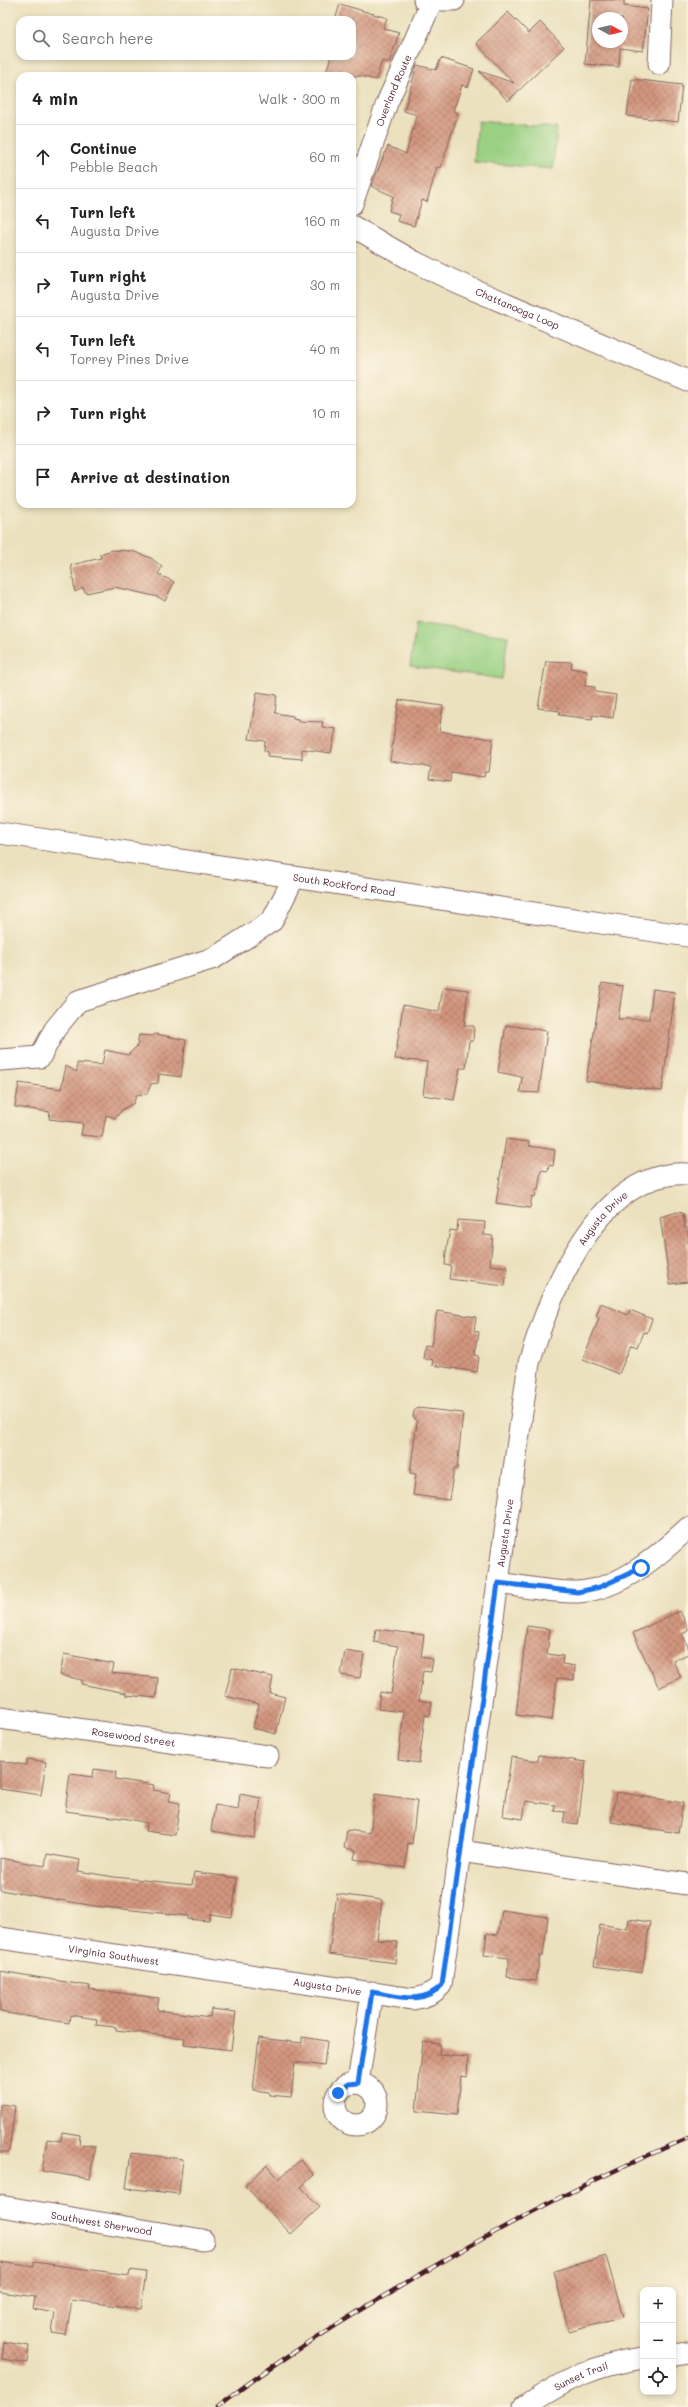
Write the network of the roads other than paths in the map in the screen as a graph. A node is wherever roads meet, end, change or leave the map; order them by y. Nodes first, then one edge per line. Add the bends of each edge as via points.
1 (428, 0) edge
2 (454, 0) edge
3 (662, 0) edge
4 (659, 64) dead end
5 (356, 192) edge
6 (356, 228) edge
7 (688, 381) edge
8 (0, 833) edge
9 (294, 877) junction
10 (688, 936) edge
11 (0, 1060) edge
12 (688, 1174) edge
13 (688, 1528) edge
14 (498, 1583) junction
15 (0, 1718) edge
16 (268, 1756) dead end
17 (460, 1850) junction
18 (688, 1885) edge
19 (0, 1938) edge
20 (227, 1973) joint
21 (372, 1992) junction
22 (358, 2083) dead end
23 (0, 2206) edge
24 (203, 2240) dead end
25 (688, 2353) edge
26 (676, 2355) edge
27 (640, 2359) edge
28 (524, 2407) edge

1 - 2 street, Overland Route
1 - 5 street, Overland Route via 387,103
3 - 4 street
6 - 7 street, Chattanooga Loop via 456,282
8 - 9 street, South Rockford Road
9 - 10 street, South Rockford Road
9 - 11 street via 272,921 214,958 78,1001 55,1029 40,1057
12 - 14 street, Augusta Drive via 665,1176 646,1182 611,1204 580,1246 545,1315 529,1363
13 - 14 street via 641,1568 600,1587 578,1592
14 - 17 street, Augusta Drive
15 - 16 street, Rosewood Street
17 - 18 street
17 - 21 street, Augusta Drive via 442,1985 424,1998
19 - 20 street, Virginia Southwest
20 - 21 street, Augusta Drive
21 - 22 street
23 - 24 street, Southwest Sherwood
25 - 26 street
27 - 28 street, Sunset Trail via 592,2369 562,2382

